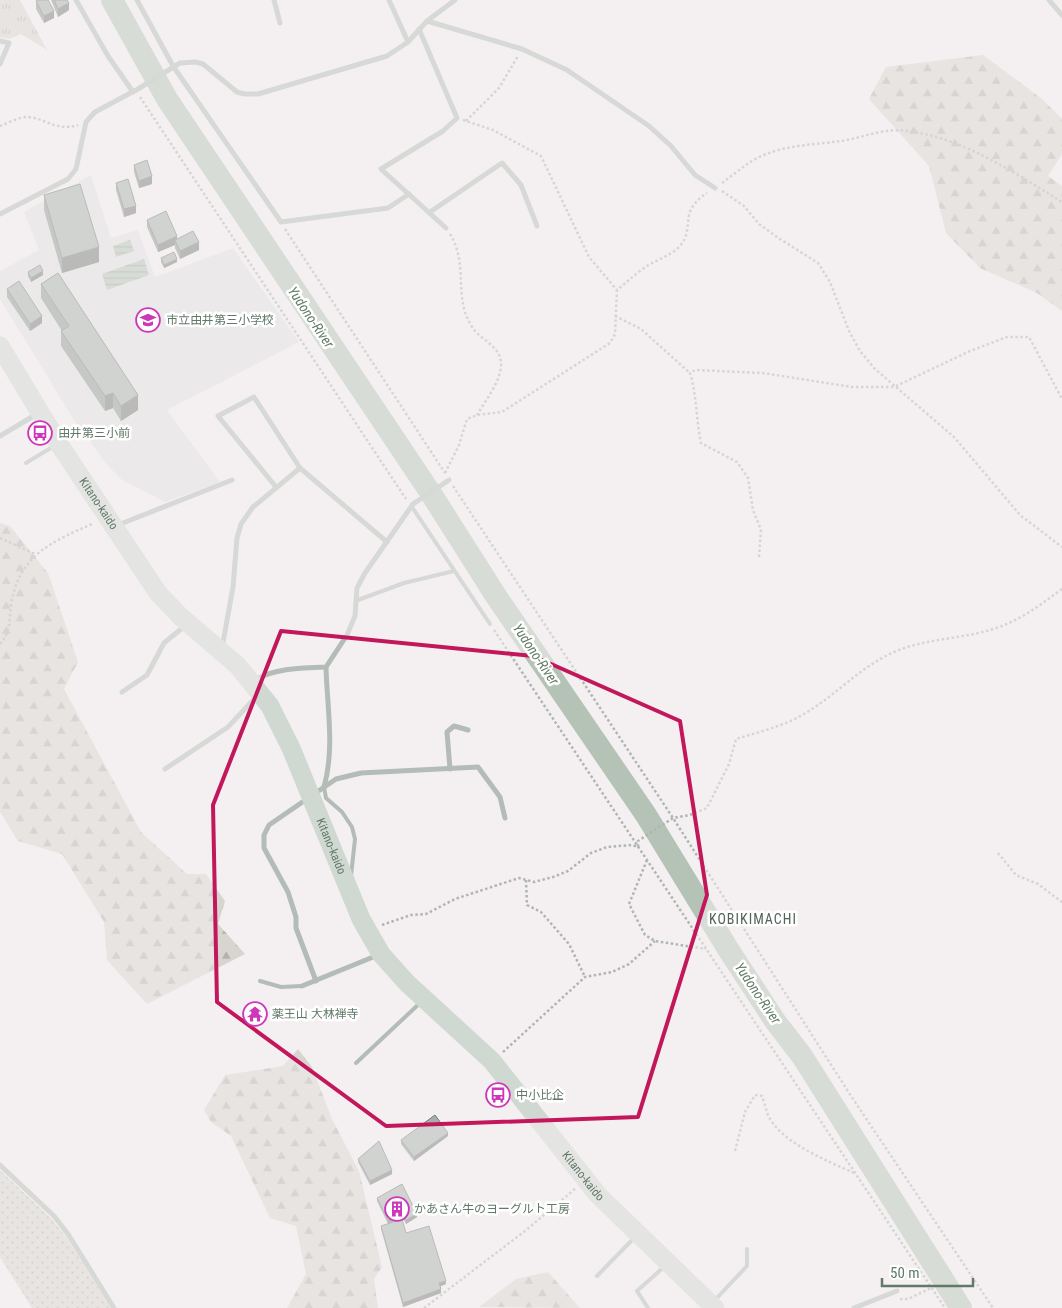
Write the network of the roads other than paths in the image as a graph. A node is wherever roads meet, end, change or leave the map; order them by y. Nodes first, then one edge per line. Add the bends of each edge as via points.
1 (76, 0) edge
2 (137, 0) edge
3 (274, 0) edge
4 (389, 0) edge
5 (455, 0) edge
6 (1049, 0) edge
7 (1062, 15) edge
8 (427, 21) junction
9 (280, 23) dead end
10 (420, 29) junction
11 (0, 41) edge
12 (408, 42) junction
13 (0, 64) edge
14 (172, 67) junction
15 (135, 90) junction
16 (715, 188) road end
17 (409, 194) junction
18 (430, 212) junction
19 (0, 214) edge
20 (537, 226) dead end
21 (446, 228) road end
22 (0, 346) edge
23 (40, 412) junction
24 (0, 436) edge
25 (58, 444) junction
26 (26, 463) dead end
27 (300, 468) junction
28 (232, 480) dead end
29 (448, 481) road end
30 (276, 487) junction
31 (412, 505) junction
32 (110, 522) junction
33 (387, 542) junction
34 (454, 570) junction
35 (358, 600) junction
36 (188, 624) junction
37 (490, 624) road end
38 (222, 651) junction
39 (326, 667) junction
40 (256, 687) junction
41 (122, 692) dead end
42 (468, 730) dead end
43 (165, 769) dead end
44 (450, 769) junction
45 (318, 792) junction
46 (505, 818) dead end
47 (346, 884) junction
48 (381, 954) junction
49 (260, 981) dead end
50 (316, 981) junction
51 (302, 986) joint
52 (424, 999) junction
53 (356, 1063) dead end
54 (0, 1164) edge
55 (638, 1233) junction
56 (747, 1249) dead end
57 (669, 1263) junction
58 (597, 1276) dead end
59 (895, 1292) road end
60 (713, 1306) edge
61 (114, 1308) edge
62 (648, 1308) edge
63 (854, 1308) edge

1 - 15 street via 108,56
2 - 14 street
3 - 9 street
4 - 12 street
5 - 8 street
6 - 7 street
8 - 10 street
8 - 16 street via 522,50 567,70 619,104 671,146 695,175
10 - 12 street
10 - 17 street via 457,118 443,131 381,169
11 - 13 street via 9,43
12 - 14 street via 379,59 258,94 237,92 203,64 187,62
14 - 15 street
14 - 17 street via 281,222 388,208
15 - 19 street via 95,112 86,122 76,169 68,179
17 - 18 street
18 - 20 street via 502,163 521,185
18 - 21 street
22 - 23 main road, Kitano-kaido
23 - 24 street
23 - 25 main road, Kitano-kaido
25 - 26 lane
25 - 32 main road, Kitano-kaido
27 - 30 street
27 - 30 street via 254,397 218,416
27 - 33 street
28 - 32 street
29 - 31 street
30 - 38 street via 253,507 239,530
31 - 33 street
31 - 34 lane
32 - 36 main road, Kitano-kaido via 158,593
33 - 35 street via 357,588
34 - 35 lane via 404,583
34 - 37 lane
35 - 39 street via 347,635
36 - 38 main road, Kitano-kaido
36 - 41 street via 164,643 147,675
38 - 40 main road, Kitano-kaido
39 - 40 street via 264,674
39 - 45 street via 329,768
40 - 43 street via 228,727
40 - 45 main road, Kitano-kaido
42 - 44 street via 454,726 447,732
44 - 45 street via 361,773 336,779
44 - 46 street via 478,767 500,797
45 - 47 main road, Kitano-kaido
45 - 47 lane via 342,812 352,827 355,839 353,871
45 - 50 street via 269,825 263,841 288,892 296,928
47 - 48 main road, Kitano-kaido via 366,930
48 - 50 street
48 - 52 main road, Kitano-kaido
49 - 51 lane via 281,987
50 - 51 street
52 - 53 lane
52 - 55 main road, Kitano-kaido via 492,1061 583,1177
54 - 61 street via 54,1216
55 - 57 main road, Kitano-kaido
55 - 58 lane
56 - 60 lane via 747,1266
57 - 60 main road, Kitano-kaido
57 - 62 lane via 637,1291
59 - 63 street

